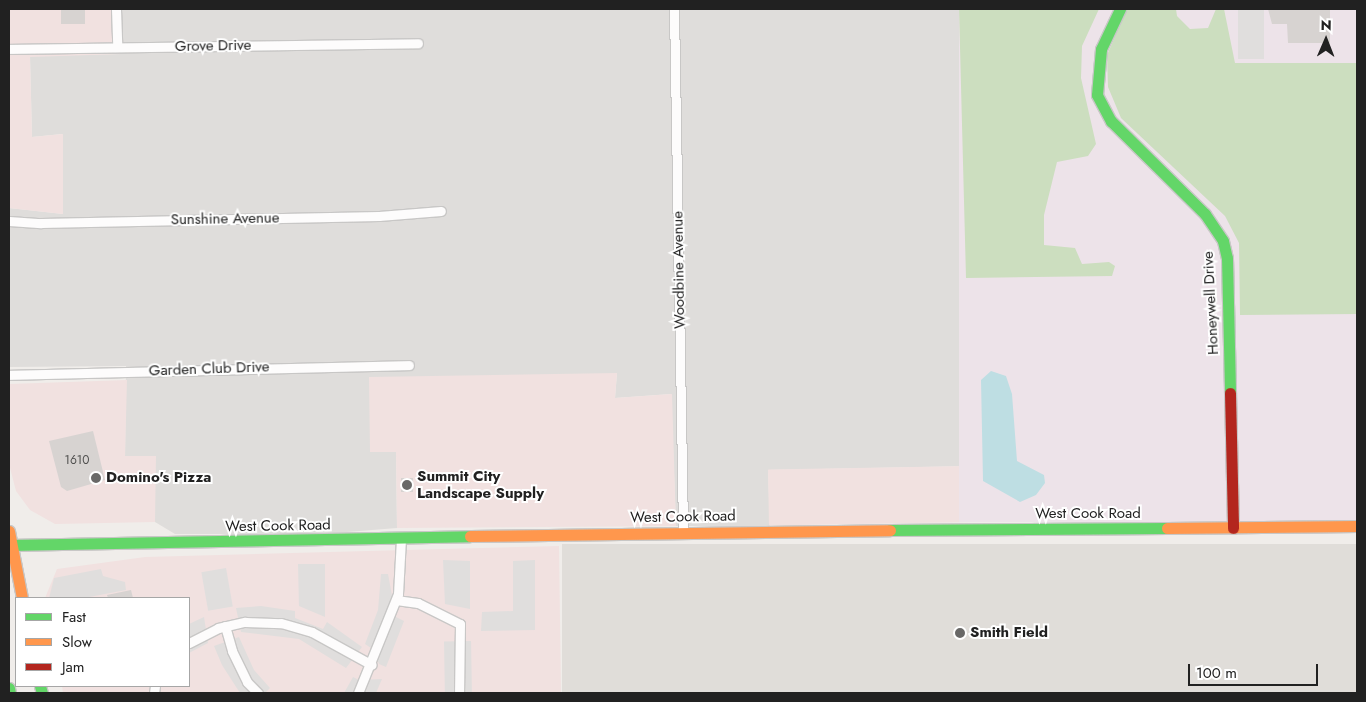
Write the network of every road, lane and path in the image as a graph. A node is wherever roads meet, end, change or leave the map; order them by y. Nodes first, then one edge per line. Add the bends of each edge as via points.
1 (116, 9) edge
2 (674, 9) edge
3 (1120, 9) edge
4 (418, 43) dead end
5 (117, 47) junction
6 (9, 49) edge
7 (441, 212) dead end
8 (9, 221) edge
9 (409, 365) dead end
10 (9, 375) edge
11 (1357, 526) edge
12 (1233, 528) junction
13 (9, 532) edge
14 (683, 532) junction
15 (401, 539) junction
16 (10, 545) edge
17 (22, 597) edge
18 (396, 600) junction
19 (225, 626) junction
20 (190, 643) edge
21 (372, 665) junction
22 (9, 688) edge
23 (10, 693) edge
24 (258, 693) edge
25 (358, 693) edge
26 (459, 693) edge

1 - 5 street
2 - 14 street, Woodbine Avenue
3 - 12 main road, Honeywell Drive via 1101,49 1097,95 1111,121 1205,214 1223,241 1227,258
4 - 5 street, Grove Drive
5 - 6 street, Grove Drive
7 - 8 street, Sunshine Avenue via 379,216
9 - 10 street, Garden Club Drive
11 - 12 main road, West Cook Road
12 - 14 main road, West Cook Road
13 - 16 main road
14 - 15 main road, West Cook Road
15 - 16 main road, West Cook Road
15 - 18 street
16 - 17 main road
18 - 21 street
18 - 26 street via 438,610 460,624
19 - 20 street
19 - 21 street via 245,622 305,629
19 - 24 street via 232,651 247,682
21 - 25 street
22 - 23 main road

